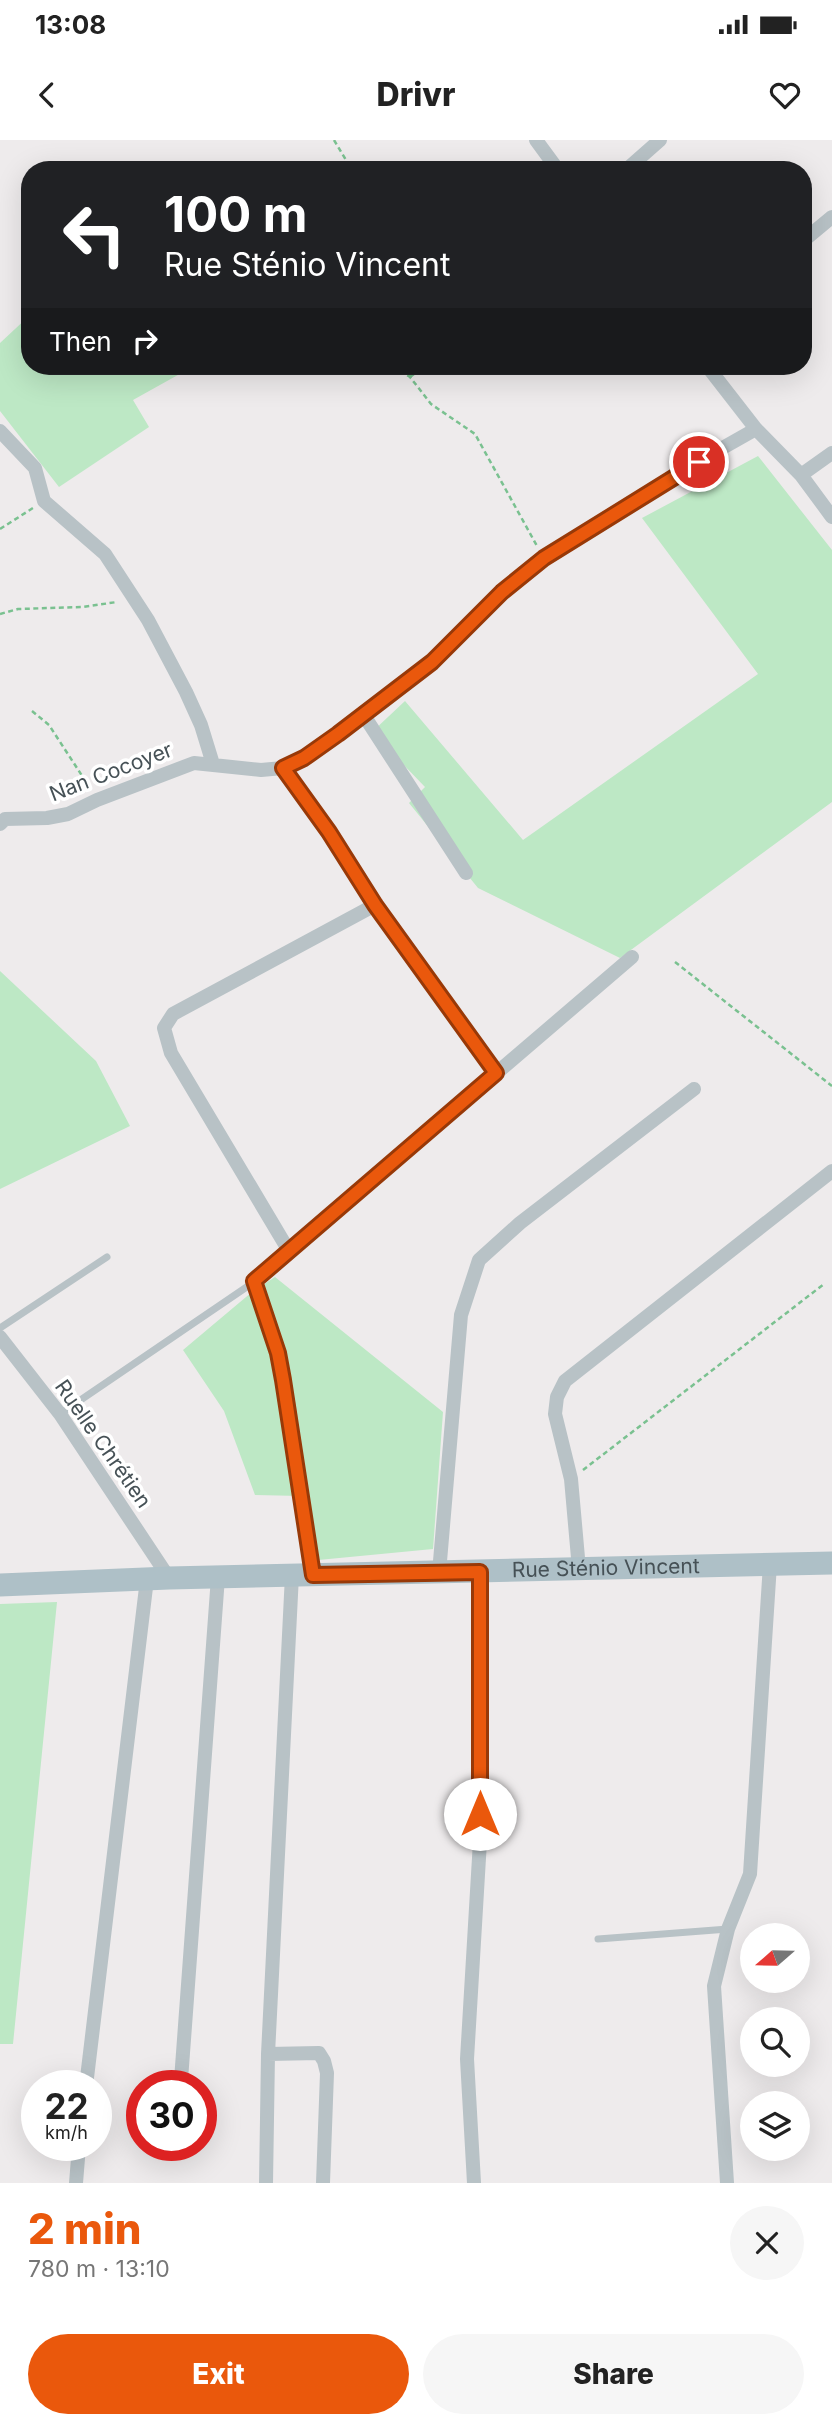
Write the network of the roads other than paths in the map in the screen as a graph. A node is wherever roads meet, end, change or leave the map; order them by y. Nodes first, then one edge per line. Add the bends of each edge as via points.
1 (536, 140) edge
2 (660, 140) edge
3 (551, 161) edge
4 (636, 161) edge
5 (832, 217) edge
6 (812, 234) edge
7 (714, 375) edge
8 (756, 429) junction
9 (0, 431) edge
10 (832, 453) edge
11 (800, 475) junction
12 (832, 517) edge
13 (363, 715) junction
14 (214, 764) junction
15 (283, 768) junction
16 (0, 824) edge
17 (466, 873) dead end
18 (375, 905) junction
19 (632, 957) dead end
20 (496, 1073) junction
21 (694, 1089) dead end
22 (832, 1171) edge
23 (289, 1251) junction
24 (107, 1257) dead end
25 (254, 1281) junction
26 (0, 1328) edge
27 (0, 1337) edge
28 (60, 1414) junction
29 (832, 1563) edge
30 (770, 1564) junction
31 (579, 1569) junction
32 (480, 1572) junction
33 (439, 1573) junction
34 (303, 1575) junction
35 (218, 1577) junction
36 (158, 1578) junction
37 (0, 1585) edge
38 (728, 1929) junction
39 (598, 1939) dead end
40 (268, 2054) junction
41 (88, 2070) edge
42 (182, 2070) edge
43 (78, 2161) edge
44 (76, 2183) edge
45 (266, 2183) edge
46 (323, 2183) edge
47 (474, 2183) edge
48 (727, 2183) edge

1 - 3 street
2 - 4 street
5 - 6 street
7 - 8 street
8 - 11 street
8 - 13 street, Nan Cocoyer via 544,558 502,592 432,662
9 - 14 street via 35,468 44,501 105,554 148,620 201,724
10 - 11 street
11 - 12 street
13 - 15 street, Nan Cocoyer
13 - 17 street
14 - 15 street, Nan Cocoyer via 237,769
14 - 16 street, Nan Cocoyer via 194,763 68,814 5,819
15 - 18 street
18 - 20 street
18 - 23 street via 173,1014 164,1028 171,1053
19 - 20 street
20 - 23 street
21 - 33 street via 479,1260 461,1315
22 - 31 street via 565,1381 555,1414 571,1479
23 - 25 street
24 - 26 lane
25 - 28 lane
25 - 34 street via 283,1380
27 - 28 street, Ruelle Chrétien
28 - 36 street, Ruelle Chrétien
29 - 30 main road, Rue Sténio Vincent
30 - 31 main road, Rue Sténio Vincent
30 - 38 street via 750,1874
31 - 32 main road, Rue Sténio Vincent
32 - 33 main road, Rue Sténio Vincent
32 - 47 street via 481,1840 467,2059
33 - 34 main road, Rue Sténio Vincent
34 - 35 main road, Rue Sténio Vincent
34 - 40 street
35 - 36 main road, Rue Sténio Vincent
35 - 42 street
36 - 37 main road, Rue Sténio Vincent
36 - 41 street
38 - 39 lane
38 - 48 street via 714,1986
40 - 45 street
40 - 46 street via 318,2053 324,2061
43 - 44 street

